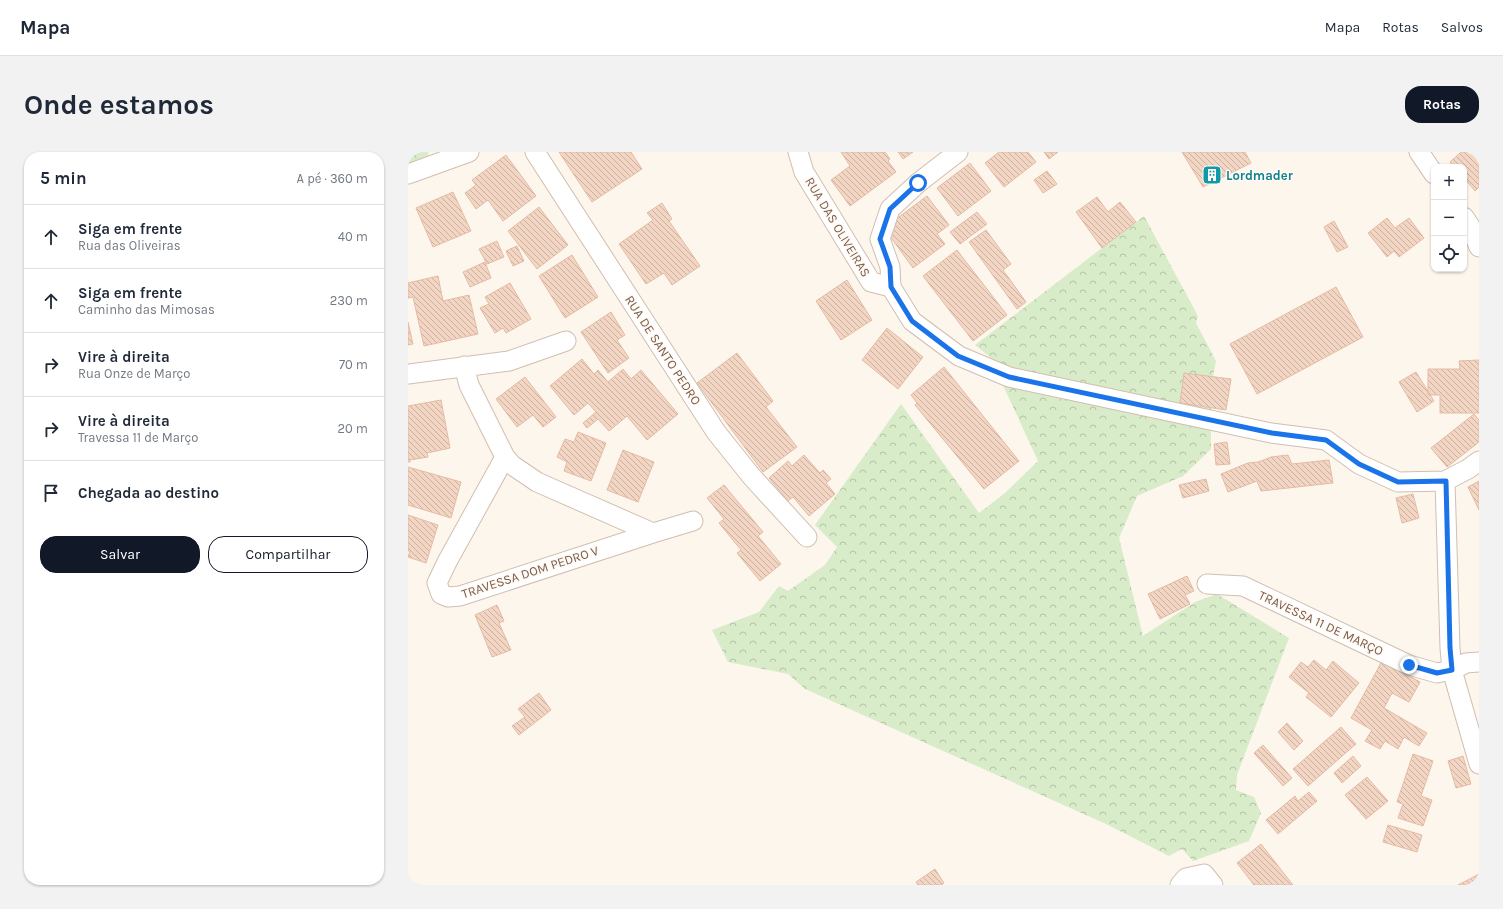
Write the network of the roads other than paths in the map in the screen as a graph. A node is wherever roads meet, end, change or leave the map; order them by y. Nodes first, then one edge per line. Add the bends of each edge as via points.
1 (469, 152) edge
2 (535, 152) edge
3 (798, 152) edge
4 (958, 152) edge
5 (1419, 152) edge
6 (1431, 170) edge
7 (408, 174) edge
8 (1467, 222) edge
9 (1479, 246) edge
10 (891, 287) junction
11 (566, 341) dead end
12 (464, 366) junction
13 (408, 374) edge
14 (505, 457) junction
15 (1479, 461) edge
16 (1446, 481) junction
17 (693, 521) dead end
18 (653, 533) junction
19 (806, 537) dead end
20 (1207, 584) dead end
21 (1479, 662) edge
22 (1452, 670) junction
23 (1479, 764) edge
24 (1180, 885) edge
25 (1213, 885) edge

1 - 7 street
2 - 19 street, RUA DE SANTO PEDRO via 716,432
3 - 10 street, RUA DAS OLIVEIRAS via 804,172 871,282
4 - 10 street, RUA DAS OLIVEIRAS via 890,209 880,239 890,267
5 - 6 street
8 - 9 street
10 - 16 street via 912,321 958,356 1009,377 1272,433 1326,440 1359,464 1398,482
11 - 12 street via 509,361
12 - 13 street
12 - 14 street via 469,385
14 - 18 street via 537,482
14 - 18 street, TRAVESSA DOM PEDRO V via 437,583 441,594 448,597 460,596
15 - 16 street
16 - 22 street
17 - 18 street, TRAVESSA DOM PEDRO V
20 - 22 street, TRAVESSA 11 DE MARÇO via 1243,586 1409,665 1437,673
21 - 22 street, TRAVESSA 11 DE MARÇO via 1466,663
22 - 23 street
24 - 25 street via 1186,878 1204,874

